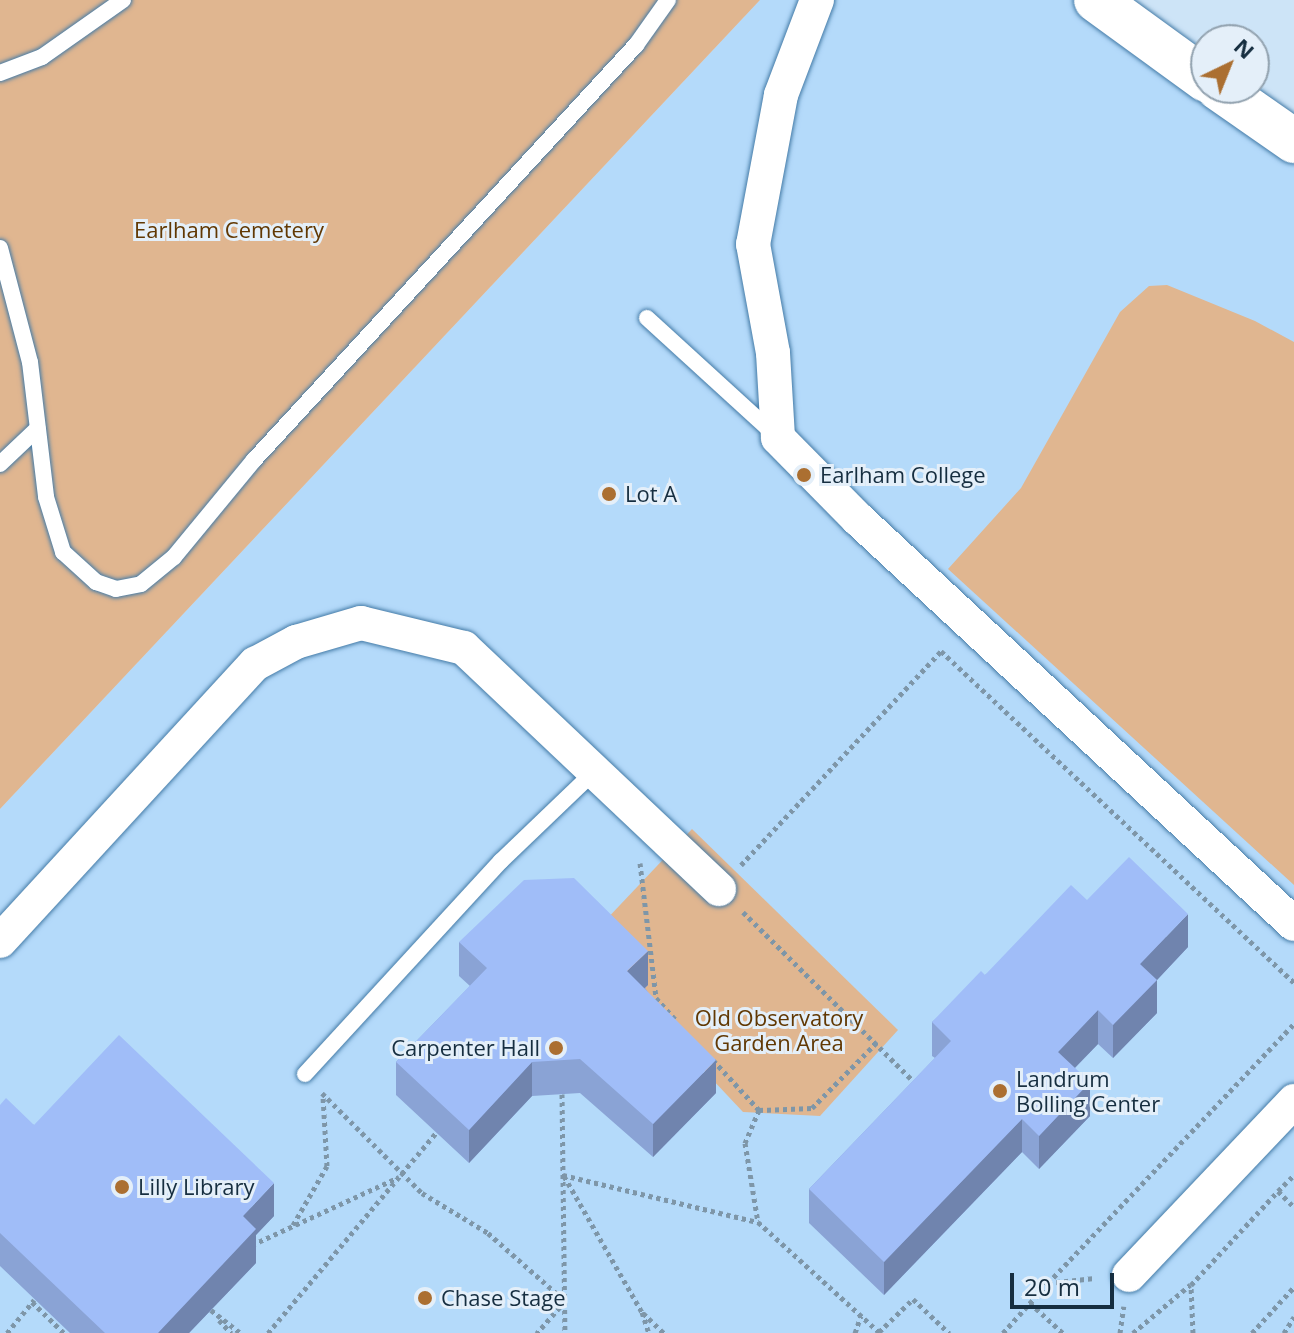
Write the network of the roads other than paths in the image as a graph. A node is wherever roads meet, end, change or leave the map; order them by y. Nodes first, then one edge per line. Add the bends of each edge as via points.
1 (123, 0) edge
2 (668, 0) edge
3 (817, 0) edge
4 (1096, 0) edge
5 (1190, 68) edge
6 (0, 73) edge
7 (1242, 104) edge
8 (1293, 139) edge
9 (0, 248) edge
10 (647, 318) dead end
11 (38, 428) junction
12 (778, 438) junction
13 (0, 464) edge
14 (595, 771) junction
15 (719, 889) road end
16 (1294, 924) edge
17 (0, 941) edge
18 (305, 1074) road end
19 (1294, 1101) edge
20 (1129, 1275) road end

1 - 6 lane via 42,57
2 - 11 lane via 636,45 254,460 174,557 141,584 116,589 96,582 63,552 46,497
3 - 12 street via 781,95 753,244 773,353
4 - 5 main road
7 - 8 main road
9 - 11 lane via 30,362
10 - 12 lane
11 - 13 lane
12 - 16 street via 858,519
14 - 15 street
14 - 17 street via 464,648 361,623 296,642 255,664
14 - 18 lane via 501,861
19 - 20 street

